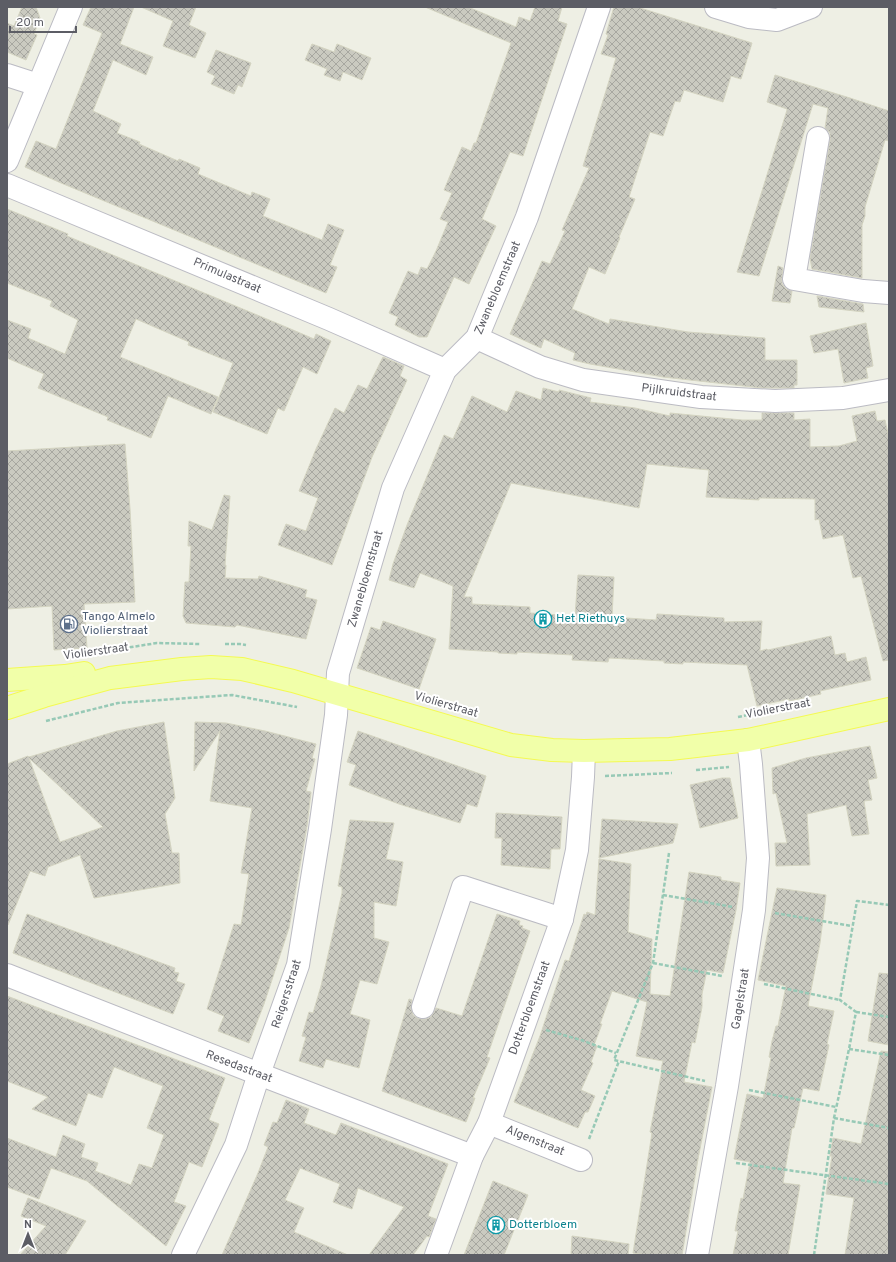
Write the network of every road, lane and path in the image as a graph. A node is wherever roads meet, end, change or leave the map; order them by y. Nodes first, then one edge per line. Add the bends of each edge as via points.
1 (71, 7) edge
2 (599, 7) edge
3 (716, 7) edge
4 (811, 7) edge
5 (7, 75) edge
6 (38, 85) junction
7 (818, 138) dead end
8 (7, 160) edge
9 (7, 185) edge
10 (889, 293) edge
11 (477, 338) junction
12 (445, 370) junction
13 (889, 390) edge
14 (202, 644) dead end
15 (225, 644) dead end
16 (247, 646) dead end
17 (92, 653) dead end
18 (159, 671) junction
19 (7, 680) edge
20 (337, 694) junction
21 (7, 708) edge
22 (889, 709) edge
23 (759, 713) dead end
24 (736, 717) dead end
25 (748, 740) junction
26 (584, 751) junction
27 (669, 853) dead end
28 (889, 905) edge
29 (562, 919) junction
30 (7, 976) edge
31 (423, 1007) dead end
32 (856, 1012) junction
33 (889, 1017) edge
34 (525, 1023) junction
35 (850, 1049) junction
36 (616, 1053) junction
37 (889, 1055) edge
38 (620, 1062) junction
39 (259, 1074) junction
40 (727, 1086) junction
41 (836, 1107) junction
42 (834, 1118) junction
43 (489, 1123) junction
44 (889, 1128) edge
45 (472, 1156) junction
46 (581, 1160) joint
47 (714, 1160) junction
48 (825, 1176) junction
49 (889, 1184) edge
50 (183, 1255) edge
51 (436, 1255) edge
52 (698, 1255) edge
53 (814, 1255) edge

1 - 6 street
2 - 11 street, Zwanebloemstraat via 527,217
3 - 4 street via 749,17 777,20
5 - 6 street
6 - 8 street
7 - 10 street via 794,279
9 - 12 street, Primulastraat
11 - 12 street, Zwanebloemstraat
11 - 13 street, Pijlkruidstraat via 540,367 583,380 701,397 775,401 843,398
12 - 20 street, Zwanebloemstraat via 393,488 338,673
14 - 17 path, Violierstraat via 157,643
15 - 16 path
18 - 19 main road, Violierstraat via 96,672
18 - 20 main road, Violierstraat via 211,667 242,669
18 - 21 main road, Violierstraat via 110,678
20 - 26 main road, Violierstraat via 511,745
20 - 39 street, Reigersstraat via 320,829 298,965
22 - 25 main road, Violierstraat
23 - 24 path, Violierstraat
25 - 26 main road, Violierstraat via 670,749
25 - 40 street, Gagelstraat via 758,858 754,910
26 - 29 street, Dotterbloemstraat via 577,850
27 - 36 path via 653,963
28 - 32 path via 857,900 840,1000
29 - 31 street via 463,887
29 - 34 street, Dotterbloemstraat
30 - 39 street, Resedastraat
32 - 33 path
32 - 35 path
34 - 36 path
34 - 43 street, Dotterbloemstraat
35 - 37 path
35 - 41 path
36 - 38 path via 614,1060
38 - 40 path
38 - 46 path
39 - 45 street, Resedastraat
39 - 50 street, Reigersstraat via 236,1145
40 - 41 path
40 - 47 street, Gagelstraat
41 - 42 path
42 - 44 path
42 - 48 path
43 - 45 street, Dotterbloemstraat
43 - 46 street, Algenstraat
45 - 51 street, Dotterbloemstraat
47 - 48 path
47 - 52 street, Gagelstraat
48 - 49 path
48 - 53 path

